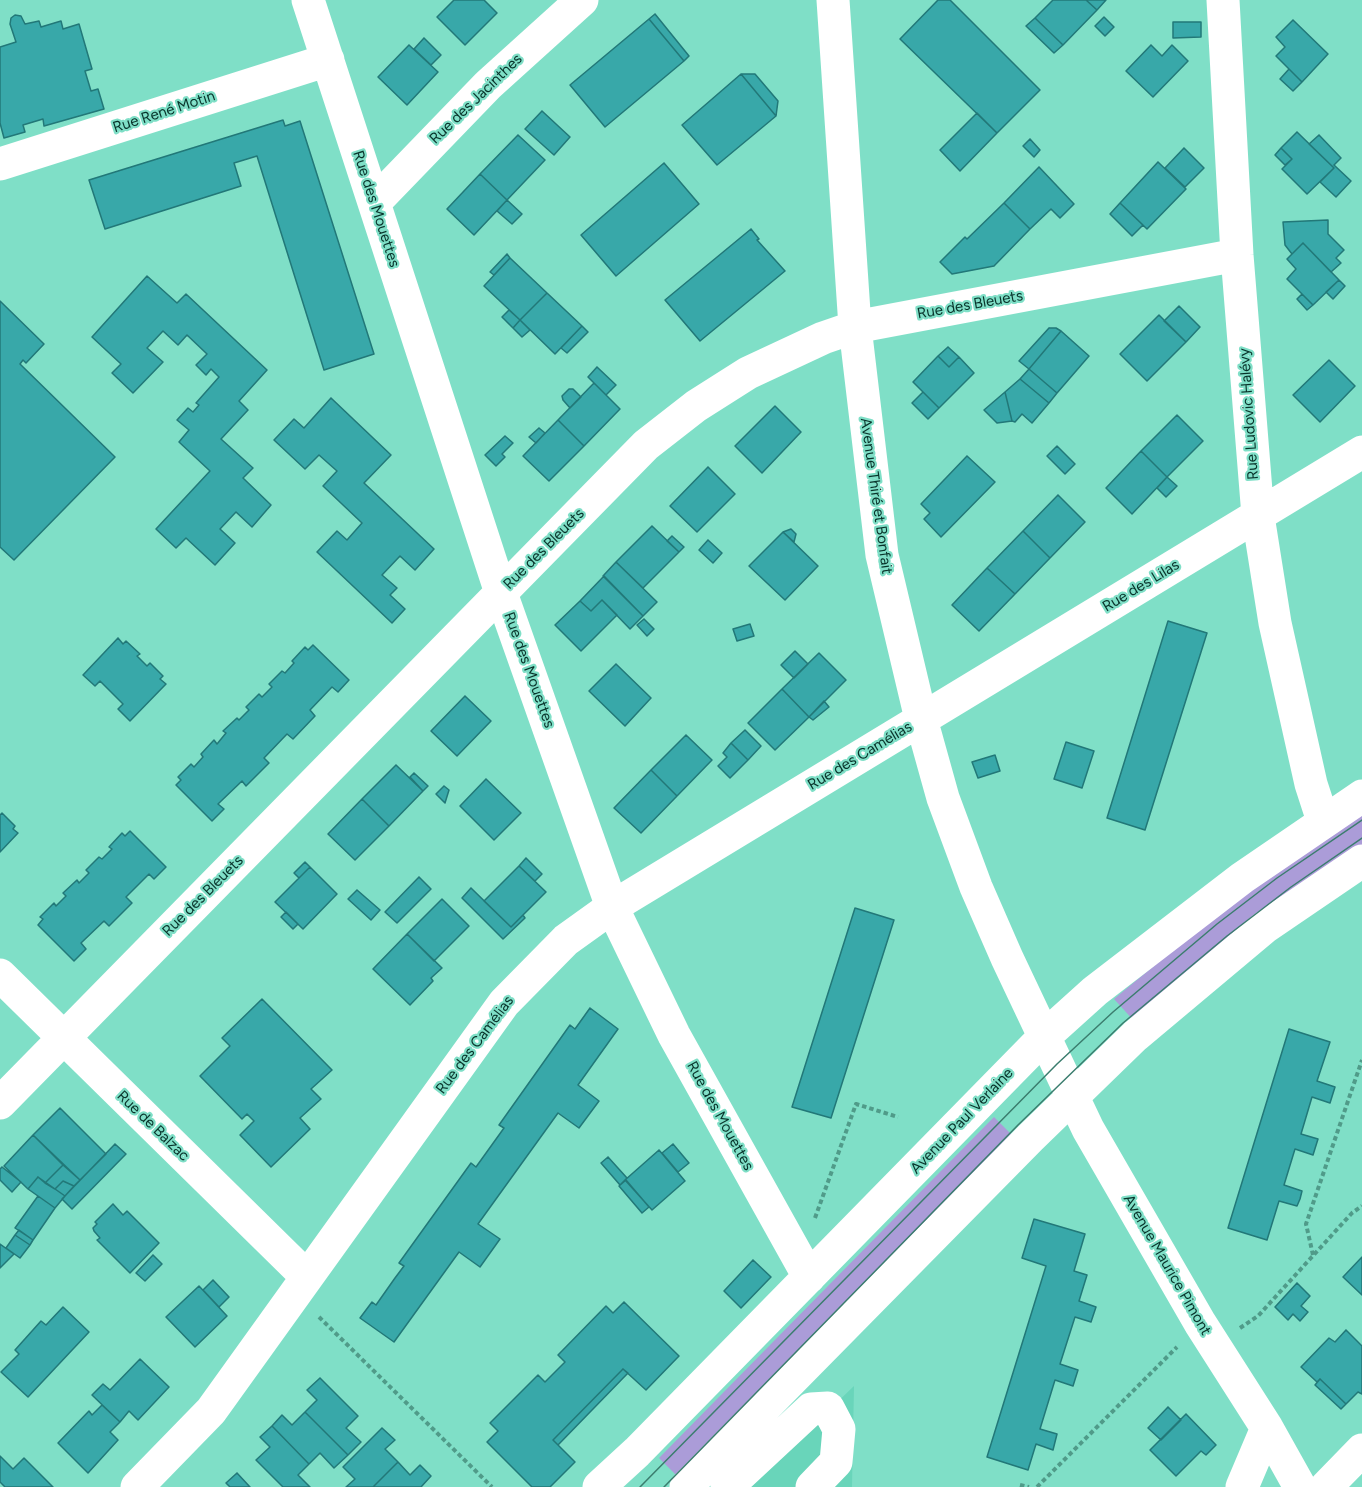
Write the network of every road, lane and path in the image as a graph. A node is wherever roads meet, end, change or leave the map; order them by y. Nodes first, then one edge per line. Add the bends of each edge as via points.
1 (308, 0) edge
2 (582, 0) edge
3 (833, 0) edge
4 (1223, 0) edge
5 (328, 60) junction
6 (0, 164) edge
7 (374, 203) junction
8 (1237, 255) junction
9 (855, 327) junction
10 (1362, 452) edge
11 (1258, 516) junction
12 (501, 593) junction
13 (921, 719) junction
14 (1362, 796) edge
15 (1323, 821) junction
16 (1362, 861) edge
17 (612, 907) junction
18 (0, 975) edge
19 (1044, 1037) junction
20 (64, 1038) junction
21 (1362, 1060) edge
22 (1072, 1097) junction
23 (0, 1103) edge
24 (898, 1117) dead end
25 (1362, 1206) edge
26 (791, 1242) junction
27 (1313, 1255) junction
28 (809, 1277) junction
29 (301, 1285) junction
30 (1207, 1334) junction
31 (1267, 1428) junction
32 (1362, 1450) edge
33 (1020, 1485) dead end
34 (137, 1487) edge
35 (492, 1487) edge
36 (599, 1487) edge
37 (686, 1487) edge
38 (727, 1487) edge
39 (812, 1487) edge
40 (1029, 1487) edge
41 (1037, 1487) edge
42 (1242, 1487) edge
43 (1300, 1487) edge
44 (1326, 1487) edge

1 - 5 street, Rue des Mouettes
2 - 7 street, Rue des Jacinthes via 488,85
3 - 9 street, Avenue Thiré et Bonfait
4 - 8 street, Rue Ludovic Halévy
5 - 6 street, Rue René Motin
5 - 7 street, Rue des Mouettes
7 - 12 street, Rue des Mouettes
8 - 9 street, Rue des Bleuets
8 - 11 street, Rue Ludovic Halévy
9 - 12 street, Rue des Bleuets via 748,373 696,406 646,445
9 - 13 street, Avenue Thiré et Bonfait via 882,555
10 - 11 street, Rue des Lilas
11 - 13 street, Rue des Lilas
11 - 15 street, Rue Ludovic Halévy via 1275,623
12 - 17 street, Rue des Mouettes
12 - 20 street, Rue des Bleuets
13 - 17 street, Rue des Camélias
13 - 19 street, Avenue Thiré et Bonfait via 943,798 976,887
14 - 15 street, Avenue Paul Verlaine
15 - 19 street, Avenue Paul Verlaine via 1132,962
16 - 22 street via 1265,927 1135,1036
17 - 26 street, Rue des Mouettes via 674,1035
17 - 29 street, Rue des Camélias via 566,940 504,1002
18 - 20 street, Rue de Balzac
19 - 22 street, Avenue Maurice Pimont
19 - 28 street, Avenue Paul Verlaine
20 - 23 street, Rue des Bleuets
20 - 29 street, Rue de Balzac
21 - 27 path via 1306,1224
22 - 30 street, Avenue Maurice Pimont
22 - 37 street
24 - 26 path via 856,1104 814,1221
25 - 27 path
26 - 28 street, Rue des Mouettes
27 - 30 path via 1258,1316
28 - 36 street, Avenue Paul Verlaine
29 - 34 street, Rue des Camélias via 211,1411
29 - 35 path
30 - 31 street, Avenue Maurice Pimont
30 - 41 path
31 - 42 street
31 - 43 street, Avenue Maurice Pimont
32 - 44 street
33 - 40 path
38 - 39 street via 811,1409 828,1408 838,1429 836,1462

